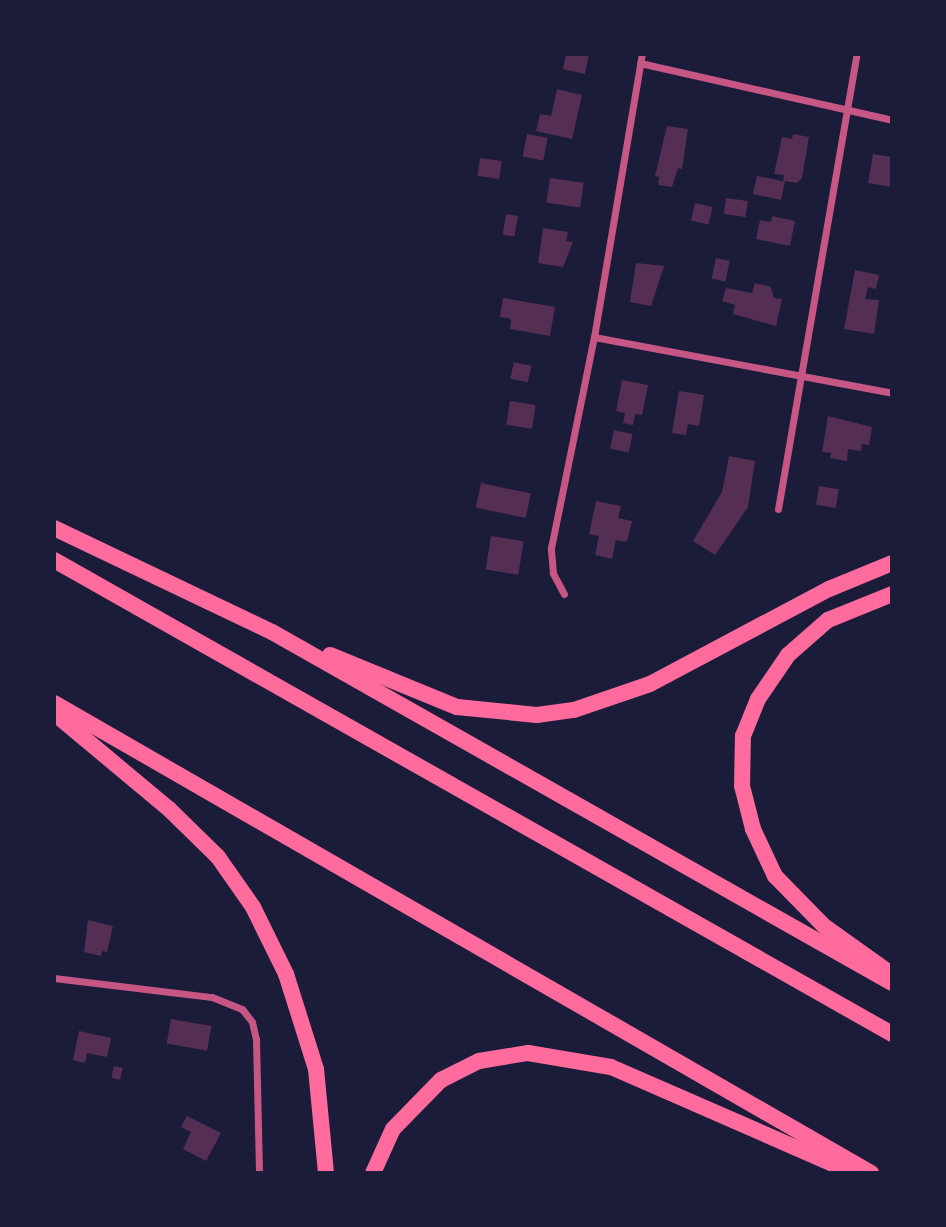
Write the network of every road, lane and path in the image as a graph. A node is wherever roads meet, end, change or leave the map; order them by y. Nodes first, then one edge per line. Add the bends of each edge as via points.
1 (642, 54) edge
2 (857, 54) edge
3 (640, 63) junction
4 (846, 110) junction
5 (892, 120) edge
6 (594, 337) junction
7 (801, 376) junction
8 (892, 393) edge
9 (778, 509) dead end
10 (54, 528) edge
11 (54, 559) edge
12 (892, 563) edge
13 (564, 594) dead end
14 (892, 594) edge
15 (272, 632) junction
16 (54, 703) edge
17 (54, 713) edge
18 (892, 974) edge
19 (54, 978) edge
20 (892, 984) edge
21 (892, 1034) edge
22 (259, 1173) edge
23 (326, 1173) edge
24 (373, 1173) edge
25 (854, 1173) edge
26 (871, 1173) edge

1 - 3 street
2 - 4 street
3 - 4 street
3 - 6 street
4 - 5 street
4 - 7 street
6 - 7 street
6 - 13 street via 551,548 553,573
7 - 8 street
7 - 9 street
10 - 15 highway
11 - 21 highway
12 - 15 highway via 829,589 650,684 574,710 537,715 457,707
14 - 18 highway via 828,620 788,655 758,699 743,736 742,786 753,829 775,876 824,926
15 - 20 highway
16 - 26 highway
17 - 23 highway via 178,818 218,858 253,907 286,974 316,1069
19 - 22 street via 223,999 248,1016 256,1048
24 - 25 highway via 393,1129 441,1080 479,1061 528,1053 611,1067

